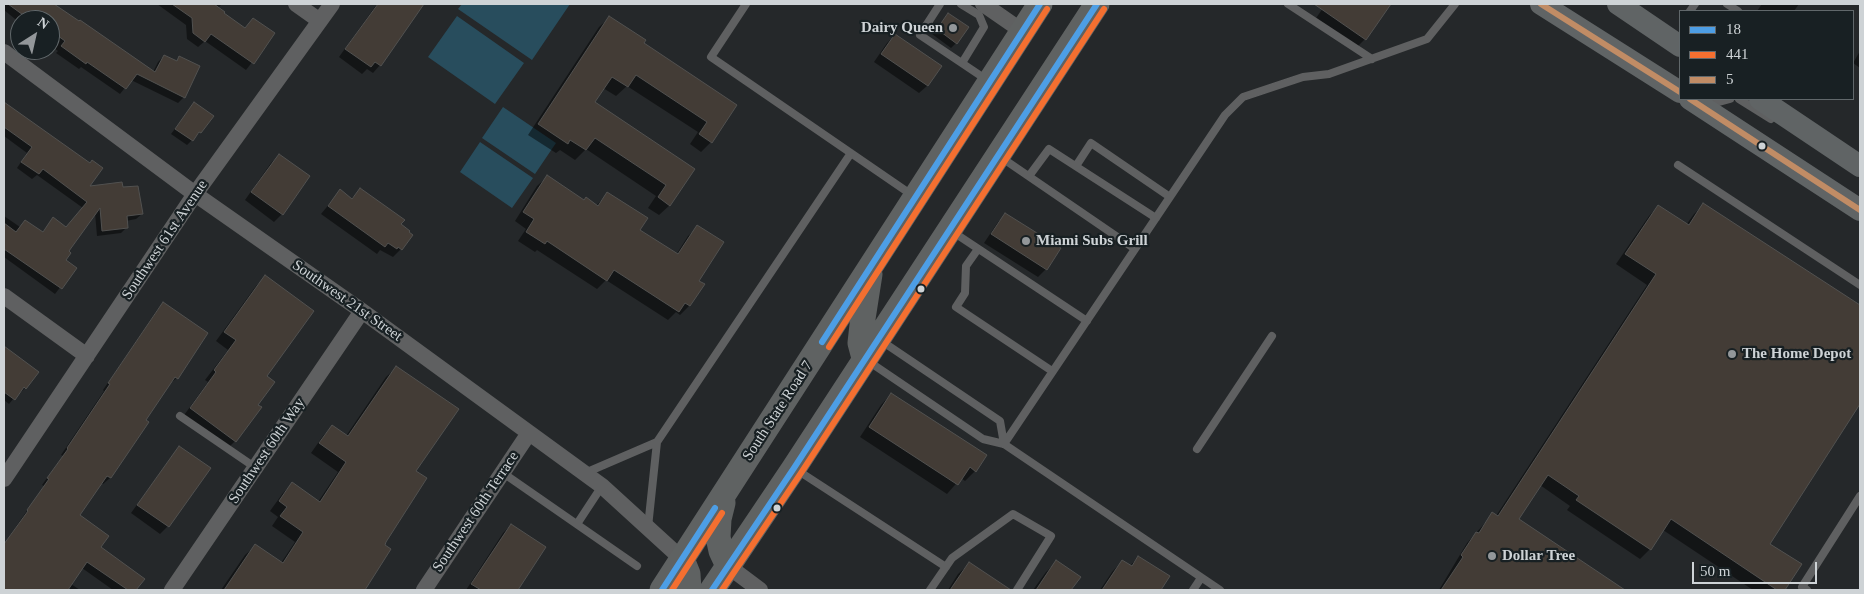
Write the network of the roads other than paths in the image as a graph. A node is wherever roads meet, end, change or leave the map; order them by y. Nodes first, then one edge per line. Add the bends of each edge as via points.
1 (296, 4) edge
2 (332, 4) edge
3 (746, 4) edge
4 (940, 4) edge
5 (961, 4) edge
6 (983, 4) edge
7 (1040, 4) edge
8 (1097, 4) edge
9 (1288, 4) edge
10 (1455, 4) edge
11 (1541, 4) edge
12 (1630, 10) edge
13 (320, 21) junction
14 (1022, 31) junction
15 (1676, 40) edge
16 (4, 52) edge
17 (1372, 59) junction
18 (962, 63) junction
19 (989, 82) junction
20 (1679, 91) edge
21 (1719, 100) edge
22 (1741, 100) edge
23 (1761, 100) edge
24 (1696, 102) edge
25 (1779, 125) dead end
26 (852, 152) junction
27 (998, 155) junction
28 (1678, 165) dead end
29 (1076, 166) junction
30 (1860, 166) edge
31 (1029, 176) junction
32 (195, 194) junction
33 (915, 197) junction
34 (1170, 198) junction
35 (1860, 210) edge
36 (1156, 218) junction
37 (949, 230) junction
38 (978, 249) junction
39 (1135, 249) junction
40 (872, 264) junction
41 (1860, 285) edge
42 (4, 296) edge
43 (362, 311) junction
44 (1087, 321) junction
45 (1272, 336) dead end
46 (871, 348) junction
47 (86, 356) junction
48 (1052, 371) junction
49 (180, 416) dead end
50 (529, 433) junction
51 (657, 442) junction
52 (1004, 444) junction
53 (1197, 449) dead end
54 (256, 468) junction
55 (794, 468) junction
56 (503, 473) junction
57 (585, 474) junction
58 (4, 479) edge
59 (602, 486) junction
60 (725, 493) junction
61 (1860, 496) edge
62 (577, 524) junction
63 (648, 527) junction
64 (682, 559) junction
65 (637, 566) dead end
66 (728, 566) junction
67 (946, 567) junction
68 (1201, 578) junction
69 (1803, 589) edge
70 (172, 590) edge
71 (424, 590) edge
72 (662, 590) edge
73 (689, 590) edge
74 (712, 590) edge
75 (760, 590) edge
76 (930, 590) edge
77 (1017, 590) edge
78 (1193, 590) edge
79 (1220, 590) edge

1 - 13 street
2 - 13 street, Southwest 61st Avenue
3 - 26 lane via 711,57
4 - 18 lane via 920,35
5 - 18 lane via 979,15 984,27
6 - 14 street
7 - 14 main road, South State Road 7
8 - 27 main road
9 - 17 lane
10 - 17 lane via 1427,39
11 - 20 main road
12 - 15 main road
13 - 32 street, Southwest 61st Avenue
14 - 19 main road, South State Road 7
16 - 32 street, Southwest 21st Street
17 - 34 lane via 1243,97 1225,115
18 - 19 lane
19 - 33 main road, South State Road 7
21 - 24 lane
22 - 25 lane
23 - 30 main road
24 - 35 main road
26 - 33 lane
26 - 51 lane
27 - 31 lane
27 - 37 main road
28 - 41 lane
29 - 31 lane via 1049,149
29 - 34 lane via 1092,143
29 - 36 lane
31 - 39 lane
32 - 43 street, Southwest 21st Street
32 - 47 street, Southwest 61st Avenue
33 - 40 main road, South State Road 7
34 - 36 lane
36 - 39 lane
37 - 38 lane
37 - 46 main road
38 - 44 lane
38 - 48 lane via 966,266 965,293 956,308
39 - 44 lane
40 - 46 main road via 860,343
40 - 60 main road, South State Road 7
42 - 47 street
43 - 50 street, Southwest 21st Street
43 - 54 street, Southwest 60th Way
44 - 48 lane
45 - 53 lane
46 - 52 lane via 983,439
46 - 52 lane via 1000,422
46 - 55 main road
47 - 58 street, Southwest 61st Avenue
48 - 52 lane
49 - 54 lane
50 - 56 street, Southwest 60th Terrace
50 - 57 street, Southwest 21st Street
51 - 57 lane
51 - 63 lane
52 - 68 lane
54 - 70 street, Southwest 60th Way
55 - 66 main road
55 - 67 lane
56 - 62 lane
56 - 71 street, Southwest 60th Terrace
57 - 59 street, Southwest 21st Street
59 - 62 lane
59 - 63 street, Southwest 21st Street
60 - 64 main road, South State Road 7
60 - 66 main road via 718,537
61 - 69 lane
62 - 65 lane
63 - 64 street, Southwest 21st Street
64 - 72 main road, South State Road 7
64 - 73 main road via 688,574
66 - 74 main road
66 - 75 street
67 - 76 lane
67 - 77 lane via 952,558 1013,514 1051,536
68 - 78 lane
68 - 79 lane

